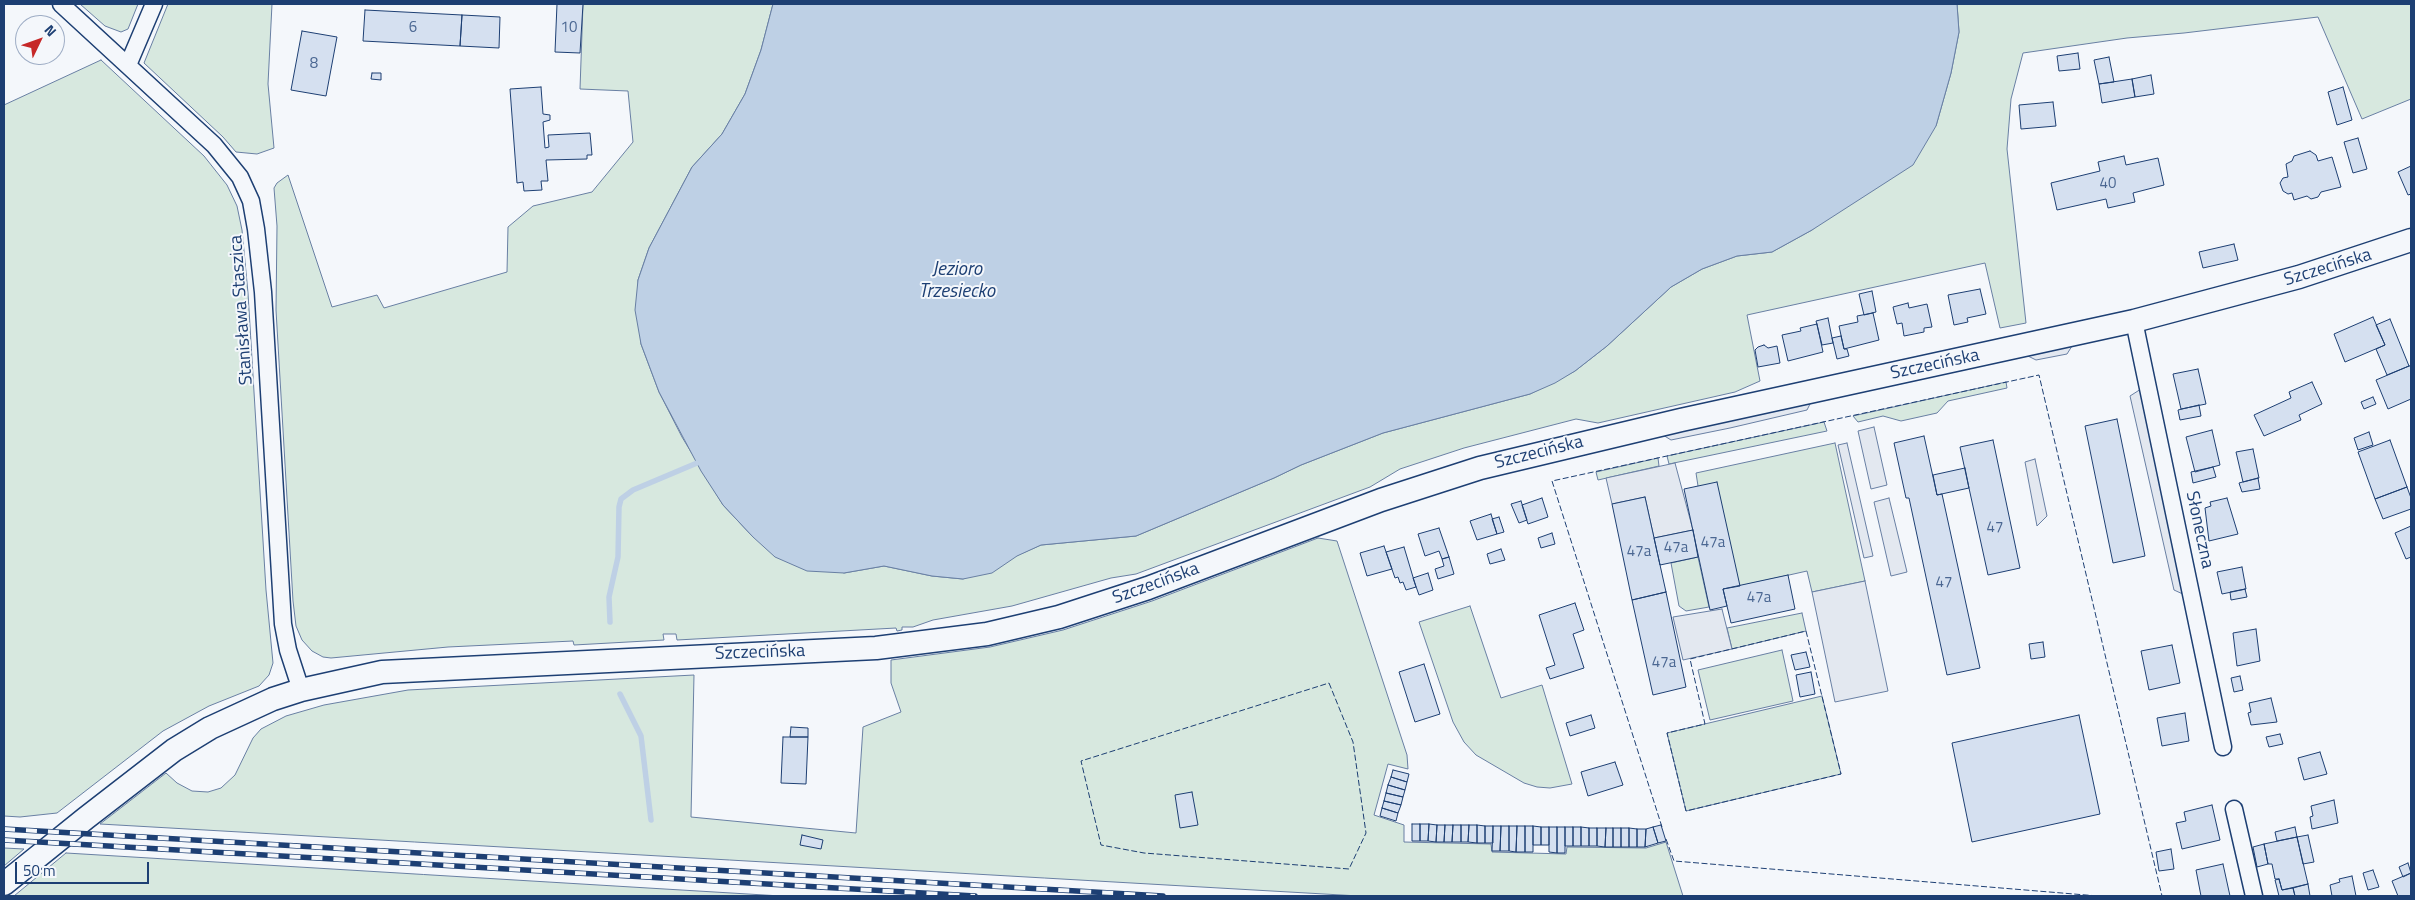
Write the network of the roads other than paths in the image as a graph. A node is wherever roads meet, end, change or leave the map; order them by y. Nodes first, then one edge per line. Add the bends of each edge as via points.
1 (61, 4) edge
2 (154, 4) edge
3 (128, 65) junction
4 (2411, 240) edge
5 (2134, 321) junction
6 (301, 690) junction
7 (2223, 747) dead end
8 (2234, 809) dead end
9 (4, 884) edge
10 (2254, 896) edge

1 - 3 street, Stanisława Staszica
2 - 3 street
3 - 6 street, Stanisława Staszica via 214,145 240,177 251,201 263,292 283,624
4 - 5 street, Szczecińska via 2299,277
5 - 6 street, Szczecińska via 1672,422 1480,468 1381,500 1148,588 987,634 913,644 382,672
5 - 7 street, Słoneczna
6 - 9 street, Szczecińska via 210,728 174,750
8 - 10 street

